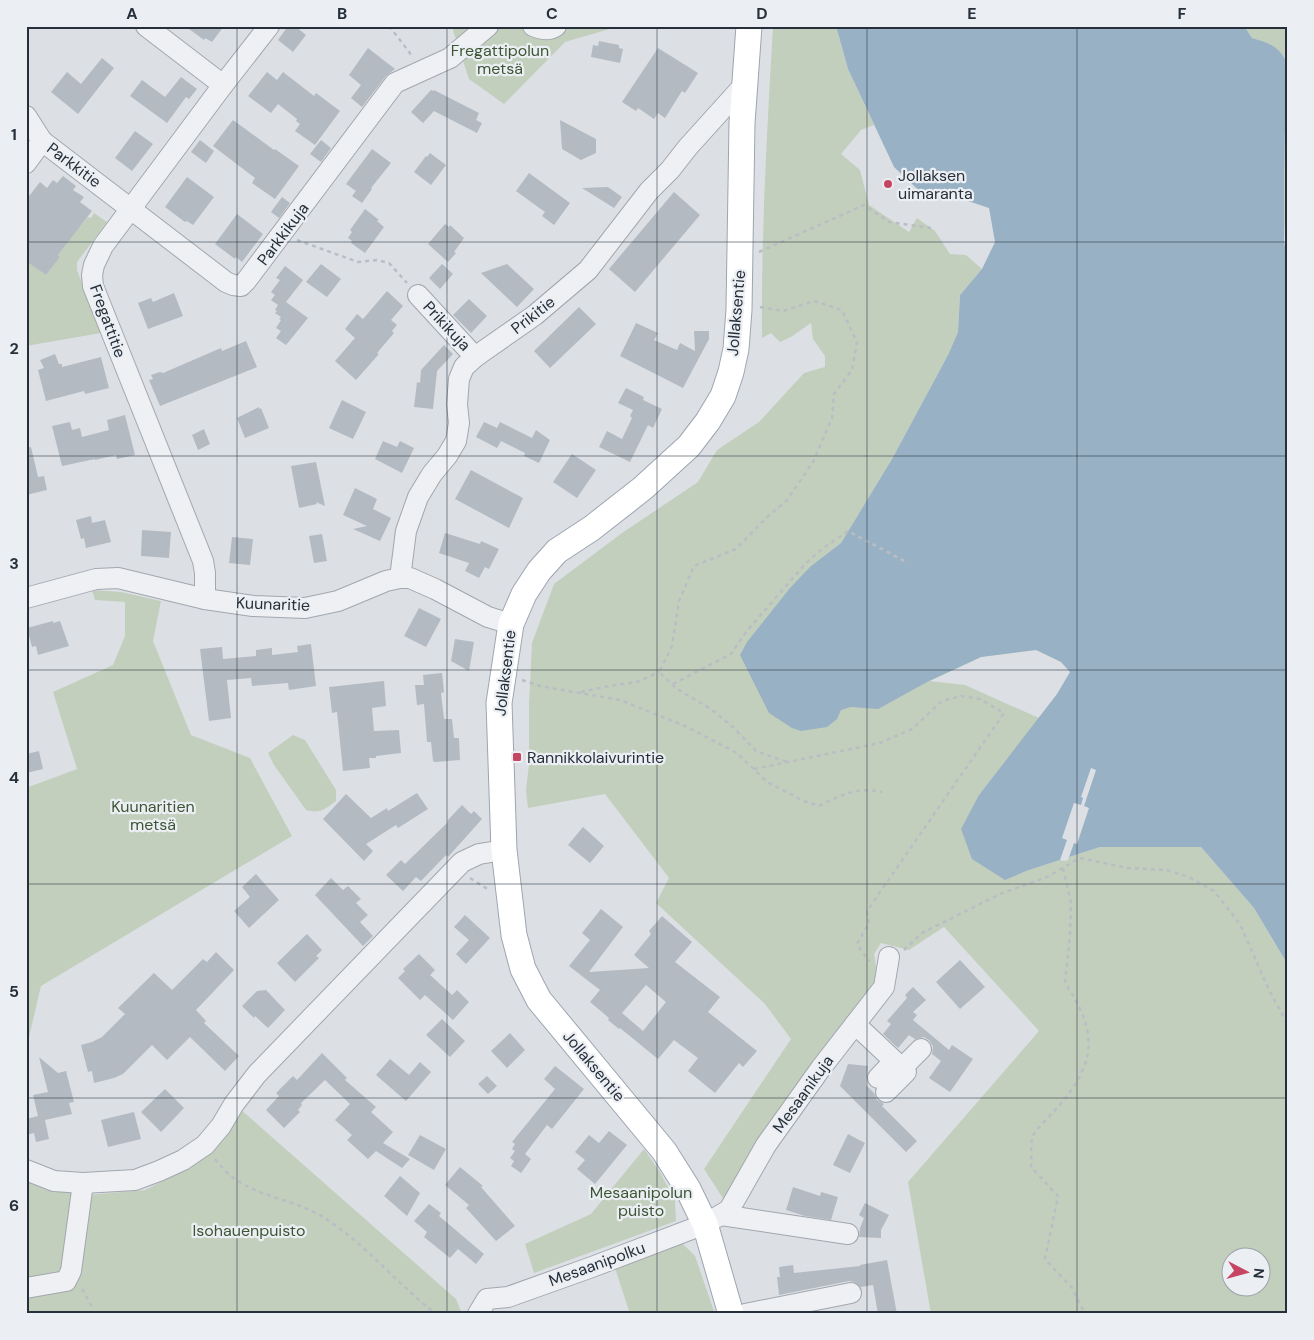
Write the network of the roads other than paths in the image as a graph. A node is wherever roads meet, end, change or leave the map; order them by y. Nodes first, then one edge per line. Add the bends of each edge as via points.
1 (146, 26) edge
2 (270, 26) edge
3 (488, 26) edge
4 (533, 26) edge
5 (556, 26) edge
6 (748, 26) edge
7 (223, 84) junction
8 (744, 85) junction
9 (26, 116) edge
10 (42, 141) junction
11 (26, 163) edge
12 (130, 208) junction
13 (418, 295) road end
14 (475, 357) junction
15 (400, 578) junction
16 (26, 598) edge
17 (205, 599) junction
18 (511, 624) junction
19 (504, 850) junction
20 (889, 957) road end
21 (855, 1024) junction
22 (920, 1048) dead end
23 (898, 1065) junction
24 (882, 1085) dead end
25 (26, 1170) edge
26 (82, 1183) junction
27 (713, 1220) junction
28 (848, 1234) dead end
29 (26, 1288) edge
30 (851, 1293) dead end
31 (483, 1306) edge
32 (731, 1314) edge
33 (745, 1314) edge

1 - 7 street
2 - 7 street, Fregattitie
3 - 12 street, Parkkikuja via 450,58 396,83 241,286 233,285
4 - 5 street via 552,29
6 - 8 main road, Jollaksentie
7 - 12 street, Fregattitie
8 - 14 street, Prikitie via 649,191 588,270 535,316
8 - 18 main road, Jollaksentie via 739,310 736,349 723,396 689,446 643,488 557,551 524,594
9 - 10 street, Parkkitie
10 - 11 street
10 - 12 street, Parkkitie
12 - 17 street, Fregattitie via 97,256 93,286 203,561
13 - 14 street, Prikikuja
14 - 15 street, Prikitie via 464,367 460,379 457,404 460,423 456,441 418,497 406,532
15 - 17 street, Kuunaritie via 338,601 305,608 252,606
15 - 18 street via 420,582 488,617
16 - 17 street, Kuunaritie via 96,579 118,578
18 - 19 main road, Jollaksentie via 499,704
19 - 26 street via 479,854 462,862 257,1074 205,1145 183,1160 135,1180
19 - 27 main road, Jollaksentie via 514,935 523,969 539,1000 664,1151
20 - 21 street, Mesaanikuja via 884,987
21 - 23 street
21 - 27 street, Mesaanikuja via 766,1145 729,1210
22 - 23 street
23 - 24 street
25 - 26 street via 54,1181
26 - 29 street via 71,1271 66,1281
27 - 28 street
27 - 31 street, Mesaanipolku
27 - 32 main road, Jollaksentie
30 - 33 street

